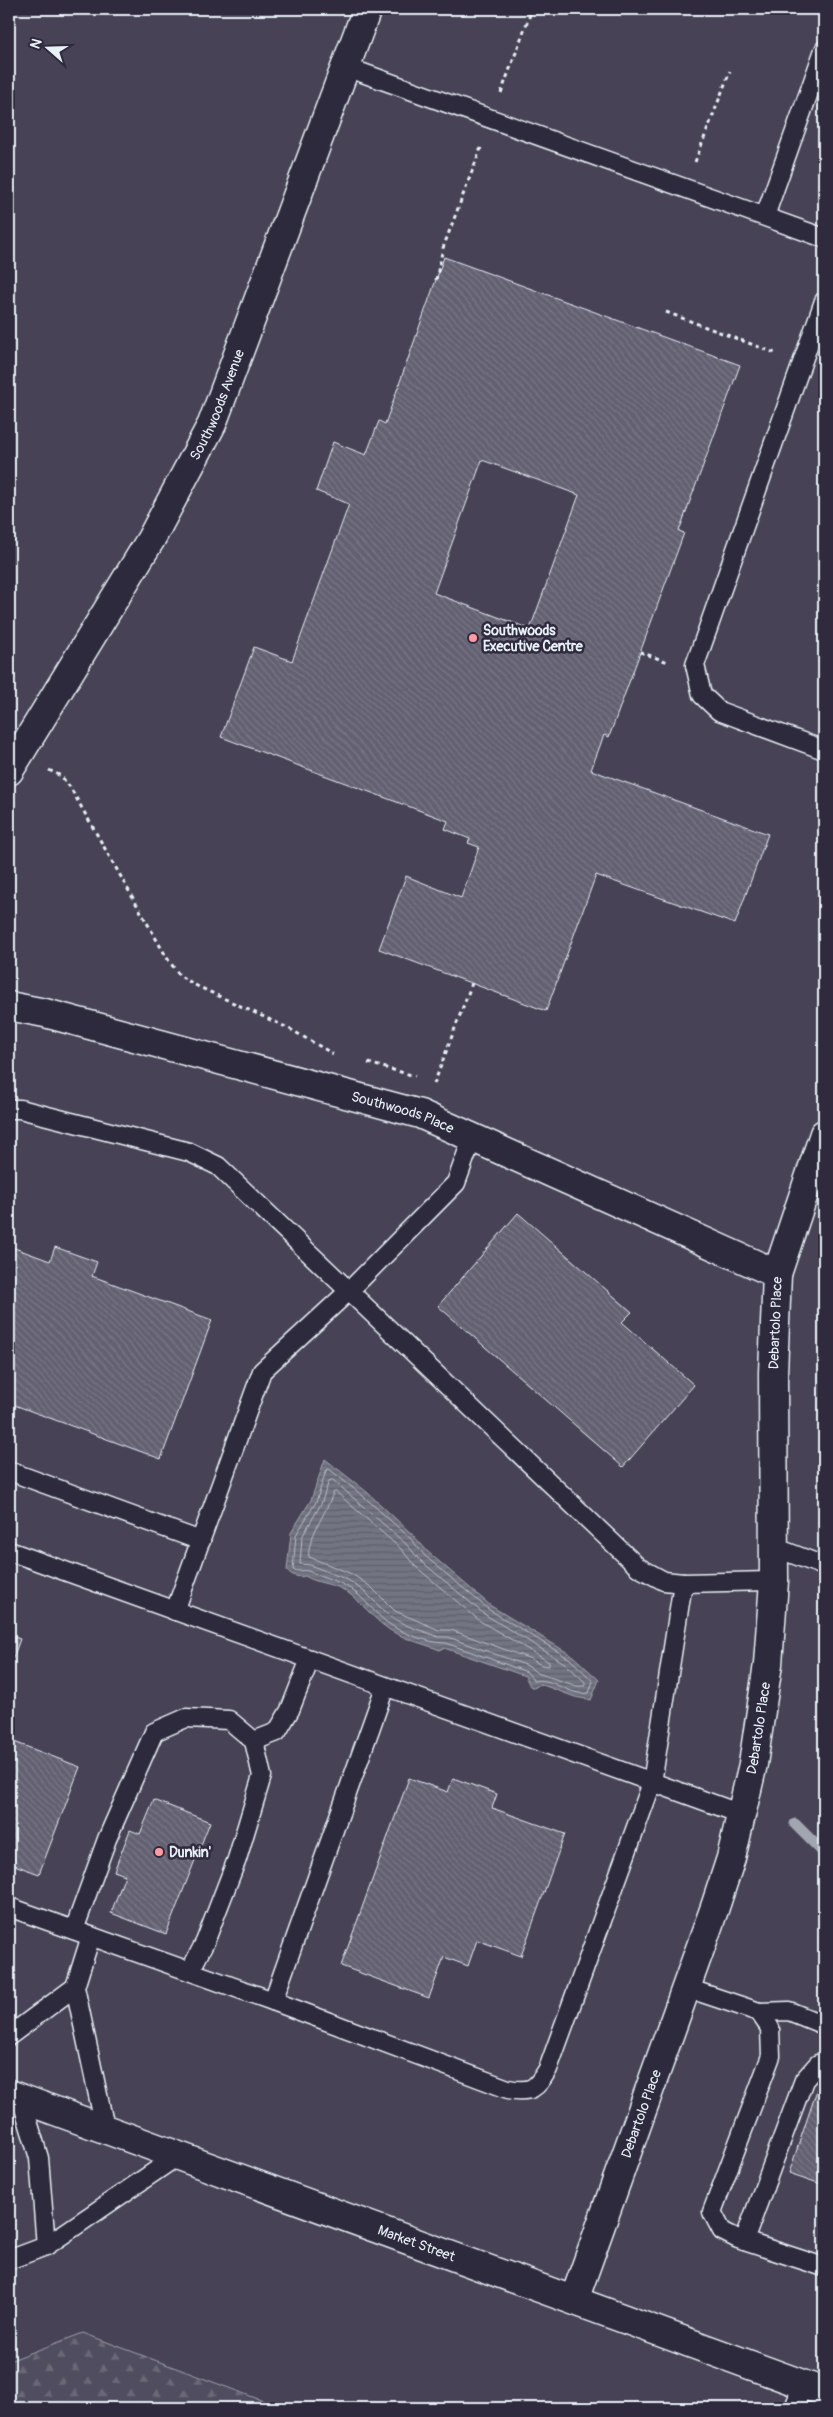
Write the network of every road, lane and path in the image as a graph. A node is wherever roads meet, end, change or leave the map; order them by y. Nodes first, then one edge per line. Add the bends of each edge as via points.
1 (367, 9) edge
2 (824, 50) edge
3 (346, 67) junction
4 (730, 71) dead end
5 (686, 188) junction
6 (765, 216) junction
7 (824, 238) edge
8 (824, 301) edge
9 (666, 312) dead end
10 (783, 356) dead end
11 (824, 750) edge
12 (9, 771) edge
13 (61, 776) dead end
14 (472, 983) dead end
15 (9, 1006) edge
16 (335, 1055) dead end
17 (364, 1062) dead end
18 (439, 1072) dead end
19 (418, 1076) dead end
20 (426, 1079) dead end
21 (443, 1086) dead end
22 (9, 1109) edge
23 (824, 1134) edge
24 (473, 1136) junction
25 (777, 1274) junction
26 (349, 1291) junction
27 (9, 1472) edge
28 (201, 1540) junction
29 (774, 1547) junction
30 (9, 1551) edge
31 (824, 1566) edge
32 (774, 1581) junction
33 (683, 1583) junction
34 (175, 1611) junction
35 (310, 1659) junction
36 (385, 1687) junction
37 (254, 1740) junction
38 (652, 1783) junction
39 (741, 1814) junction
40 (9, 1907) edge
41 (74, 1930) junction
42 (91, 1936) junction
43 (190, 1971) junction
44 (75, 1987) junction
45 (687, 1988) junction
46 (273, 2001) junction
47 (759, 2012) junction
48 (824, 2025) edge
49 (9, 2036) edge
50 (824, 2062) edge
51 (15, 2096) edge
52 (105, 2128) junction
53 (178, 2155) junction
54 (744, 2241) junction
55 (46, 2246) junction
56 (9, 2256) edge
57 (824, 2267) edge
58 (574, 2300) junction
59 (807, 2395) edge

1 - 3 street, Southwoods Avenue
2 - 6 lane
3 - 5 lane
3 - 12 street, Southwoods Avenue via 212,424 151,539
4 - 5 path
5 - 6 lane
6 - 7 lane
8 - 11 lane via 695,665 702,695 719,711
9 - 10 path
13 - 16 path via 166,958 180,976 288,1028
14 - 18 path
15 - 24 street, Southwoods Place via 420,1114
17 - 19 path
20 - 21 path
22 - 26 lane via 20,1109 189,1152 218,1166
23 - 25 street, Debartolo Place
24 - 25 street, Southwoods Place
24 - 26 lane via 456,1183
25 - 29 street, Debartolo Place via 773,1373
26 - 28 lane via 262,1371
26 - 33 lane via 638,1568 664,1581
27 - 28 lane
28 - 34 lane
29 - 31 lane
29 - 32 street, Debartolo Place
30 - 34 lane
32 - 33 lane
32 - 39 street, Debartolo Place via 768,1664 753,1764
33 - 38 lane
34 - 35 lane
35 - 36 lane
35 - 37 lane via 290,1710 277,1732
36 - 38 lane
36 - 46 lane
37 - 41 lane via 229,1720 186,1718 154,1732 107,1839
37 - 43 lane via 262,1776 237,1859 205,1942
38 - 39 lane
38 - 46 lane via 548,2069 538,2085 524,2092 508,2089
39 - 45 street, Debartolo Place via 720,1891
40 - 41 lane
41 - 42 lane
42 - 43 lane
42 - 44 lane
43 - 46 lane
44 - 49 lane
44 - 52 lane
45 - 47 lane
45 - 58 street, Debartolo Place
47 - 48 lane via 789,2012
47 - 54 lane via 770,2028 771,2056 712,2212 722,2231
50 - 54 lane via 818,2064 804,2080
51 - 52 street, Market Street
51 - 55 lane via 39,2158
52 - 53 street, Market Street
53 - 55 lane
53 - 58 street, Market Street
54 - 57 lane
55 - 56 lane via 14,2258
58 - 59 street, Market Street

